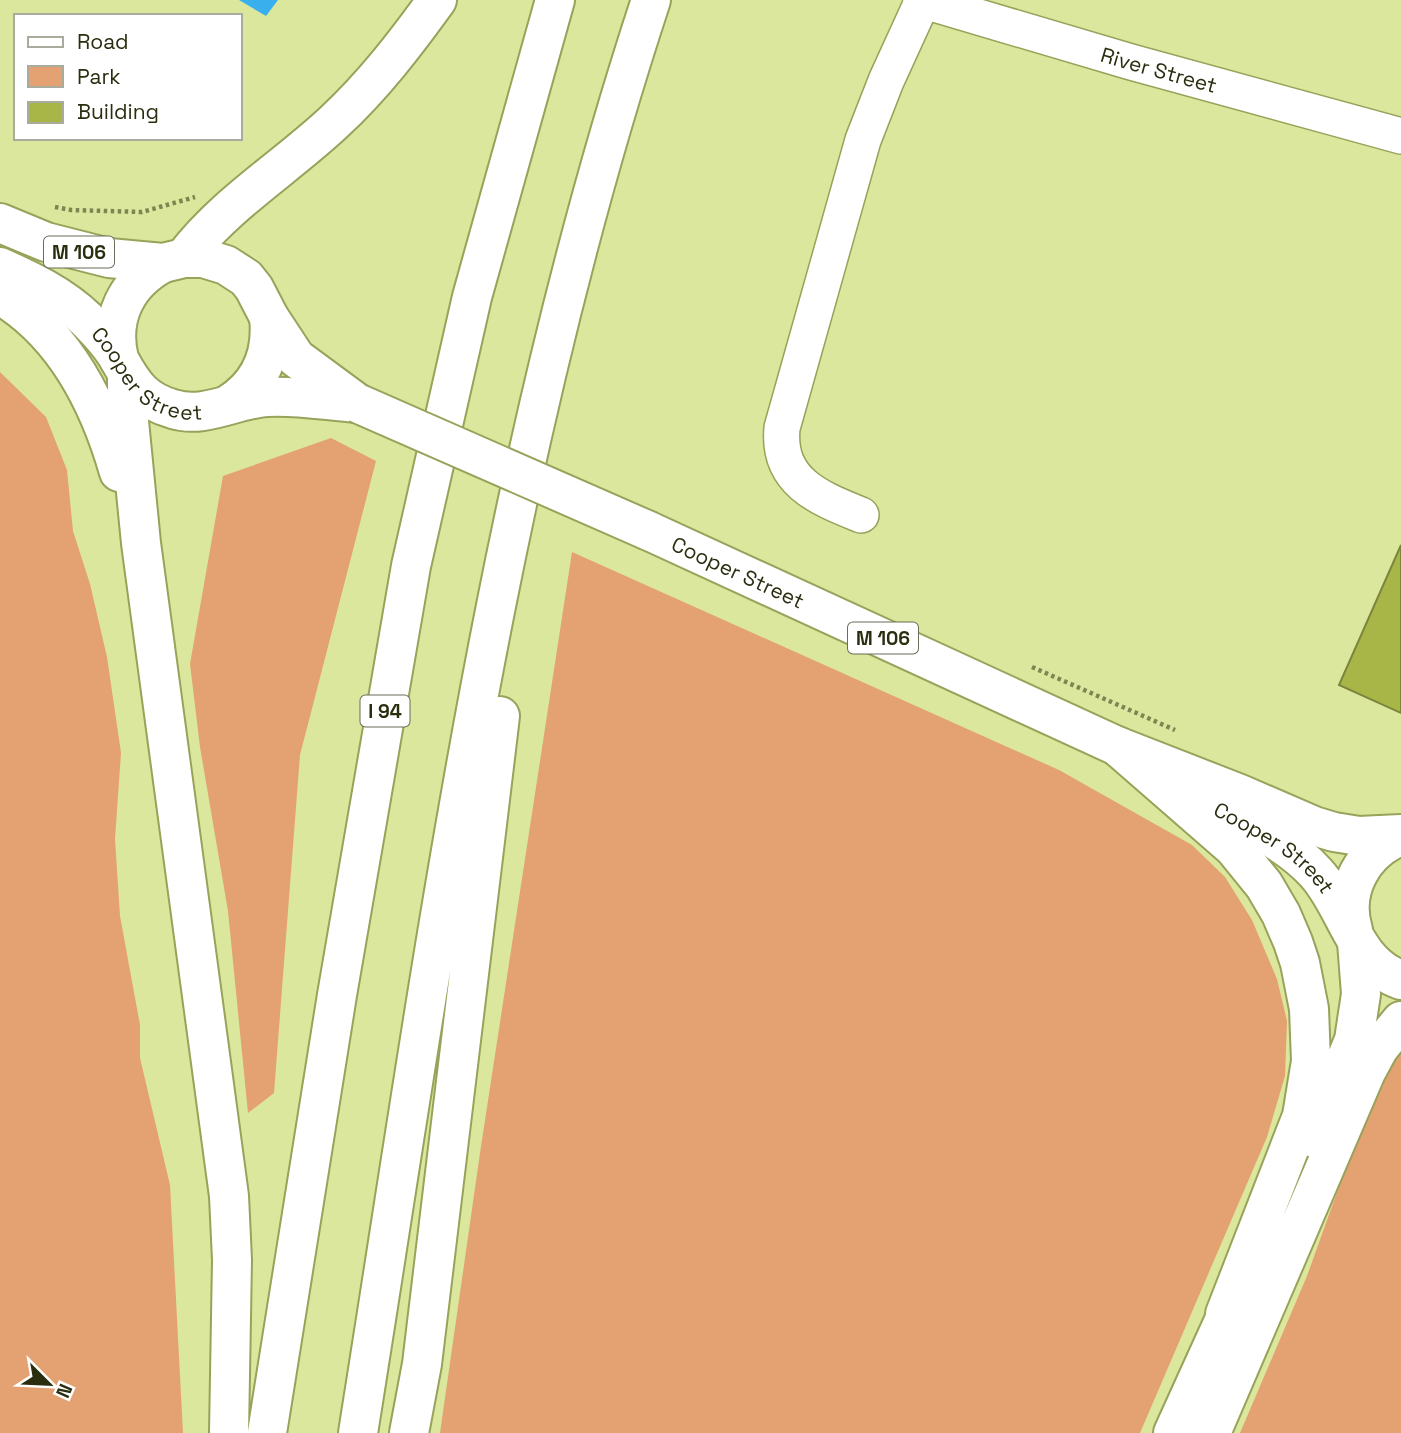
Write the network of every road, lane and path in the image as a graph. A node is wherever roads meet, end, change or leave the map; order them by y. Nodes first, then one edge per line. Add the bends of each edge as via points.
1 (437, 0) edge
2 (555, 0) edge
3 (651, 0) edge
4 (922, 0) edge
5 (1401, 136) edge
6 (0, 223) edge
7 (173, 260) junction
8 (0, 267) edge
9 (0, 295) edge
10 (269, 317) junction
11 (123, 367) junction
12 (357, 403) junction
13 (229, 404) junction
14 (535, 429) junction
15 (860, 515) dead end
16 (141, 543) junction
17 (1029, 666) dead end
18 (1181, 732) dead end
19 (1117, 746) junction
20 (1401, 835) edge
21 (1357, 942) junction
22 (1401, 980) edge
23 (1401, 1021) edge
24 (1225, 1314) junction
25 (229, 1433) edge
26 (267, 1433) edge
27 (358, 1433) edge
28 (409, 1433) edge
29 (1173, 1433) edge
30 (1210, 1433) edge

1 - 7 main road via 380,75 342,114
2 - 26 main road, I 94 via 472,297 411,566
3 - 14 main road via 593,194
4 - 5 street, River Street
4 - 15 street via 863,140 782,428 782,451 800,483
6 - 7 main road, Cooper Street / M 106 via 79,252
7 - 10 main road, Cooper Street / M 106 via 214,260 236,271 254,288
7 - 11 main road via 137,281 124,301 115,337
8 - 11 main road, Cooper Street / M 106 via 42,286 85,318
9 - 16 main road via 49,335 84,385 109,439 127,516
10 - 12 main road, Cooper Street / M 106 via 296,358
10 - 13 main road via 270,344 264,366 251,386
11 - 13 main road, Cooper Street / M 106 via 142,394 171,409 202,412
11 - 16 main road
12 - 13 main road, Cooper Street / M 106 via 278,396
12 - 19 main road, Cooper Street / M 106, bridge
14 - 27 main road via 486,655
14 - 28 main road via 422,1364
16 - 25 main road via 229,1196
17 - 18 path
19 - 20 main road, Cooper Street / M 106 via 1324,829 1359,836
19 - 21 main road, Cooper Street / M 106 via 1291,850 1328,888
19 - 24 main road via 1247,863 1281,914 1306,988 1311,1061 1301,1116
20 - 21 main road via 1381,846 1356,877 1349,906
21 - 22 main road, Cooper Street / M 106 via 1378,968
21 - 24 main road via 1361,994 1349,1057 1294,1182
23 - 30 main road via 1366,1072
24 - 29 main road

